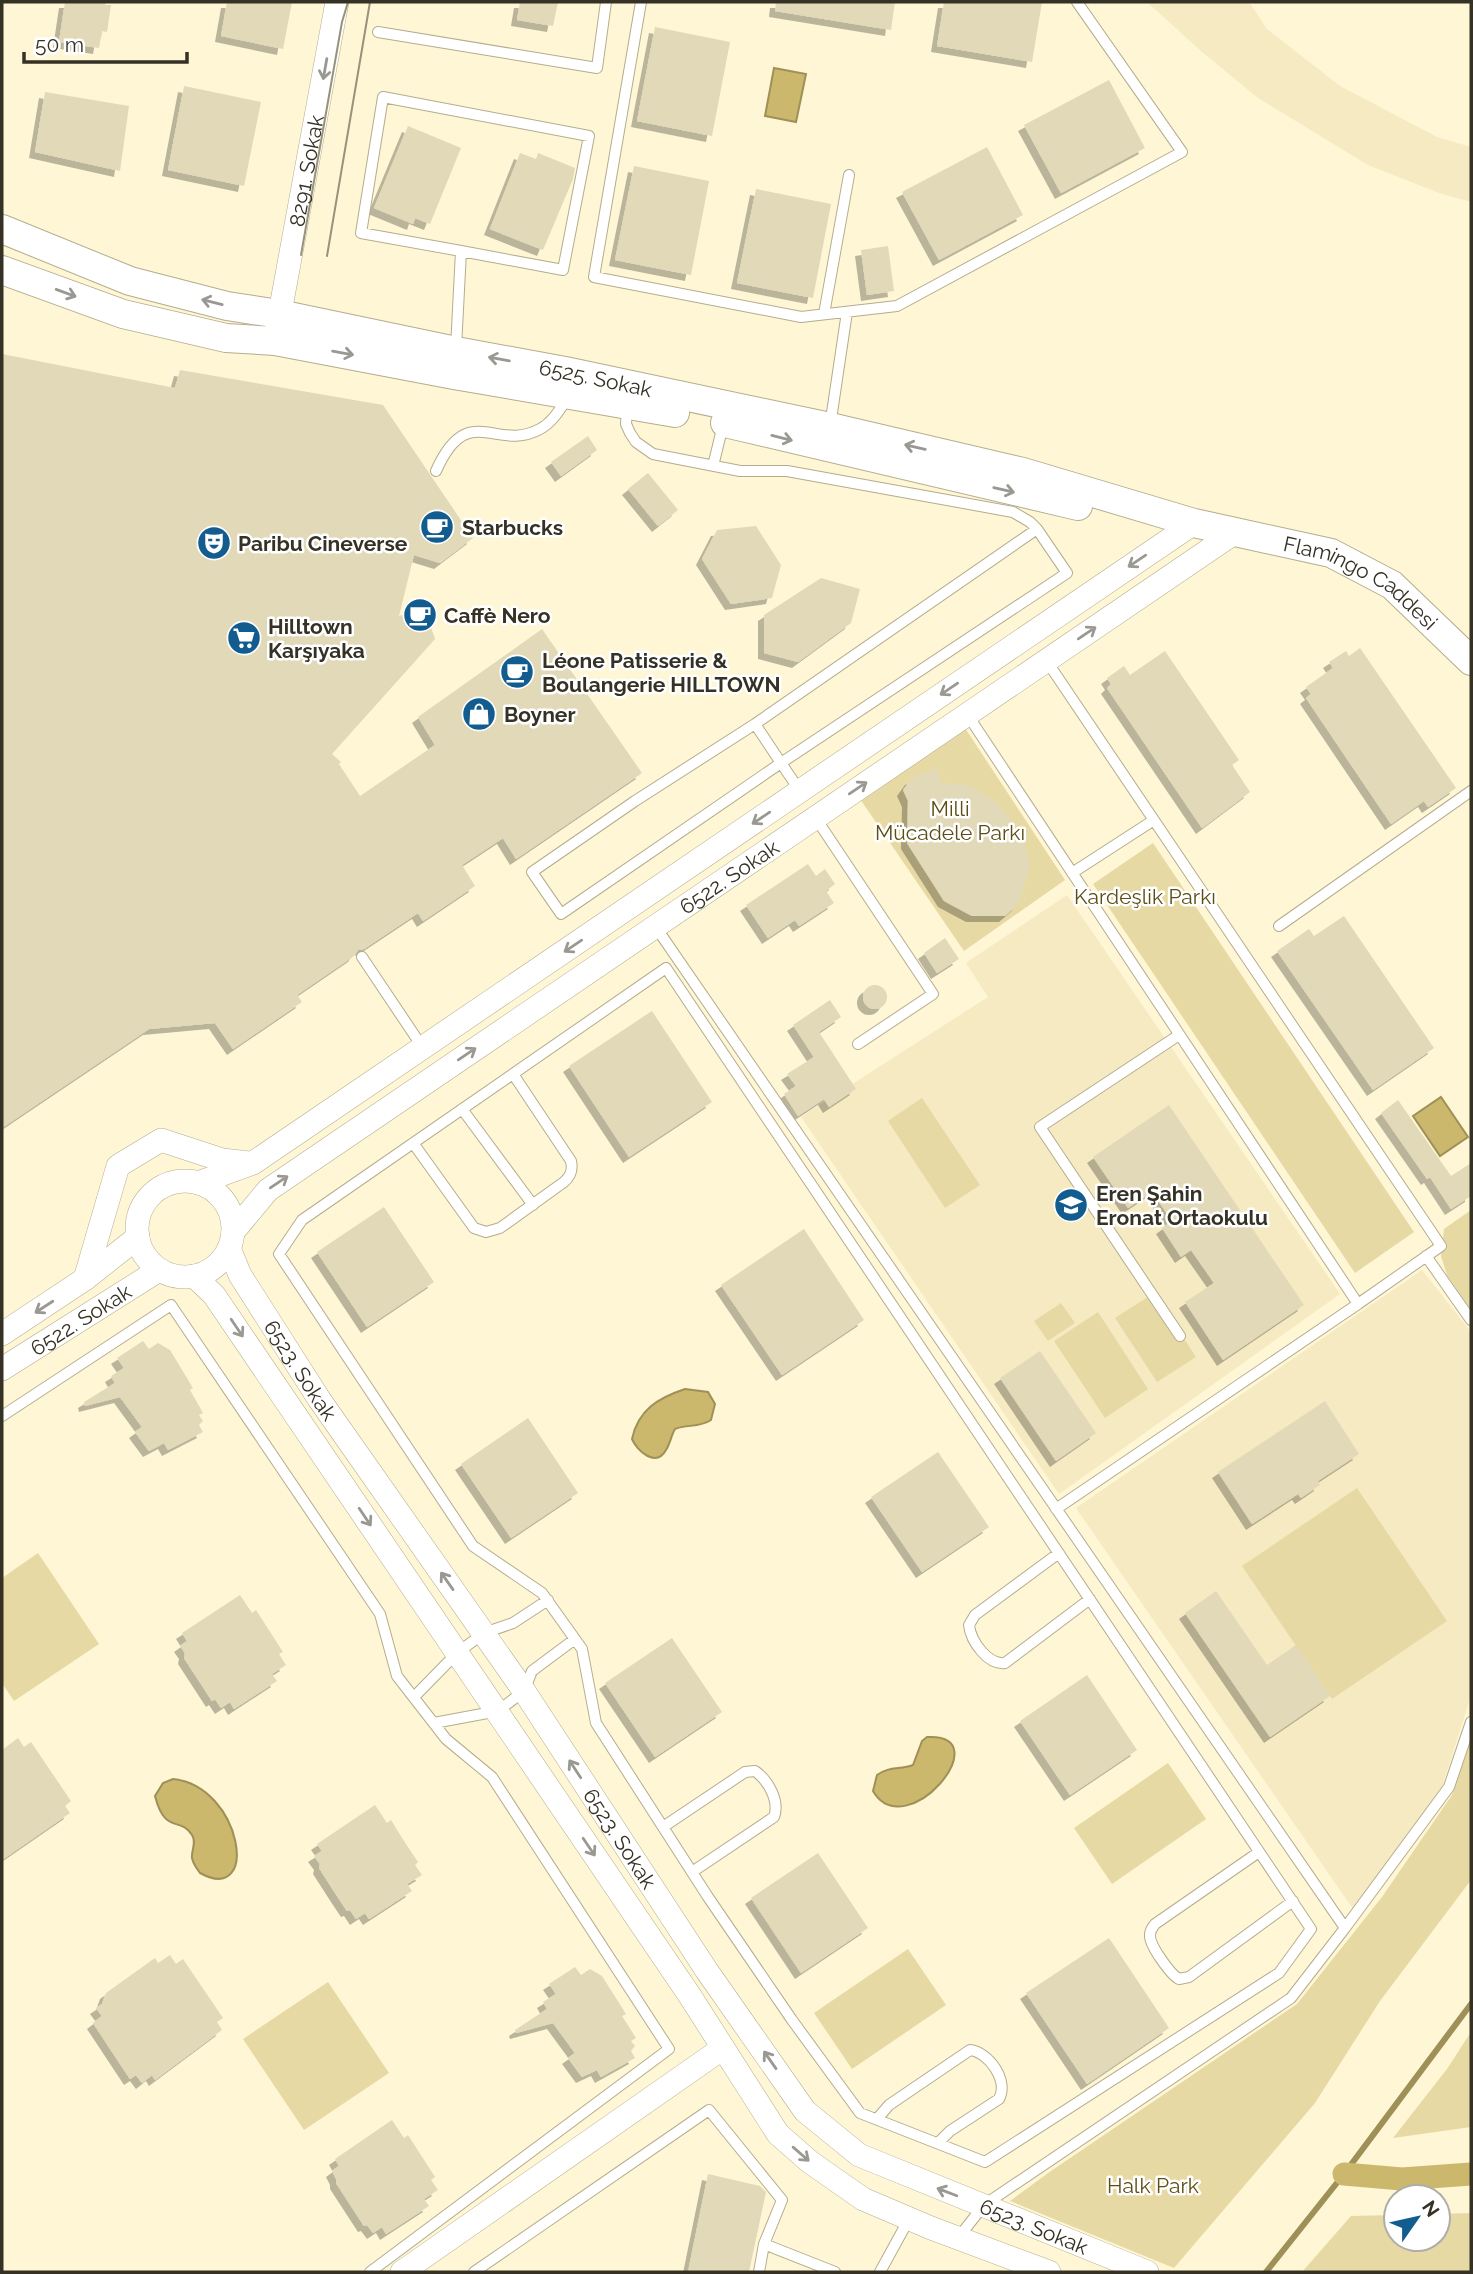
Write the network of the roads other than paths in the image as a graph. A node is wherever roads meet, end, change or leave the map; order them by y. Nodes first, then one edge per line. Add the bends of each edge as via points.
1 (337, 2) edge
2 (606, 2) edge
3 (641, 2) edge
4 (1077, 2) edge
5 (378, 32) dead end
6 (849, 174) dead end
7 (2, 229) edge
8 (461, 251) junction
9 (2, 270) edge
10 (847, 312) junction
11 (824, 314) junction
12 (277, 328) junction
13 (456, 351) junction
14 (569, 394) junction
15 (628, 405) junction
16 (723, 423) junction
17 (830, 427) junction
18 (713, 466) junction
19 (436, 471) dead end
20 (1194, 523) junction
21 (1037, 529) junction
22 (1237, 531) junction
23 (1046, 660) junction
24 (1471, 661) edge
25 (967, 714) junction
26 (755, 724) junction
27 (781, 763) junction
28 (800, 791) junction
29 (1471, 791) edge
30 (815, 817) junction
31 (1154, 820) junction
32 (1072, 873) junction
33 (655, 926) junction
34 (1279, 926) dead end
35 (362, 957) dead end
36 (1179, 1035) junction
37 (858, 1044) dead end
38 (423, 1048) junction
39 (513, 1074) junction
40 (462, 1109) junction
41 (413, 1143) junction
42 (253, 1163) junction
43 (198, 1183) junction
44 (533, 1205) junction
45 (138, 1237) junction
46 (231, 1240) junction
47 (1426, 1256) junction
48 (159, 1270) junction
49 (194, 1276) junction
50 (85, 1279) junction
51 (1357, 1304) junction
52 (1471, 1320) edge
53 (2, 1334) edge
54 (1180, 1336) dead end
55 (2, 1369) edge
56 (2, 1416) edge
57 (1056, 1509) junction
58 (1059, 1553) junction
59 (548, 1600) junction
60 (1090, 1600) junction
61 (484, 1633) junction
62 (575, 1639) junction
63 (457, 1653) junction
64 (524, 1691) junction
65 (414, 1697) junction
66 (498, 1711) junction
67 (1471, 1722) edge
68 (434, 1723) junction
69 (663, 1827) junction
70 (1259, 1852) junction
71 (692, 1872) junction
72 (1293, 1901) junction
73 (1345, 1928) junction
74 (723, 2048) junction
75 (877, 2119) junction
76 (938, 2143) junction
77 (984, 2206) junction
78 (909, 2219) junction
79 (958, 2238) junction
80 (764, 2244) junction
81 (370, 2272) edge
82 (402, 2272) edge
83 (474, 2272) edge
84 (759, 2272) edge
85 (833, 2272) edge
86 (880, 2272) edge
87 (1049, 2272) edge
88 (1147, 2272) edge

1 -> 12 street, 8291. Sokak
2 - 5 lane via 597,68
3 - 11 lane via 594,277 801,317
4 - 10 lane via 1182,152 897,306
6 - 11 lane
12 -> 7 street, 6525. Sokak via 227,306 130,281
8 - 8 lane via 361,233 383,97 589,136 564,270
8 - 13 lane
9 -> 12 street, 6525. Sokak via 123,314 226,338
10 - 11 lane
10 - 17 lane
12 - 13 street, 6525. Sokak
12 -> 14 street, 6525. Sokak
17 -> 13 street, 6525. Sokak
14 - 15 street, 6525. Sokak
14 - 19 lane via 555,417 529,434 479,431 460,437 444,452
15 - 16 street, 6525. Sokak
15 - 18 lane via 626,424 644,449
16 - 18 lane
16 -> 20 street, 6525. Sokak via 1119,516 1169,526
20 -> 17 street, 6525. Sokak via 1023,472
18 - 21 lane via 787,471 1013,512
20 - 22 street, 6525. Sokak
20 -> 28 street, 6522. Sokak
21 - 26 lane
21 - 27 lane via 1067,573
23 -> 22 street, 6522. Sokak
22 - 24 street, Flamingo Caddesi via 1331,553 1392,585
23 - 25 street, 6522. Sokak
23 - 31 lane
30 -> 25 street, 6522. Sokak
25 - 32 lane
26 - 27 lane
26 - 27 lane via 532,872 561,914
27 - 28 lane
28 -> 38 street, 6522. Sokak
29 - 34 lane
30 - 33 street, 6522. Sokak
30 - 37 lane via 933,994
31 - 32 lane
31 - 47 lane via 1441,1246
32 - 36 lane
46 -> 33 street, 6522. Sokak via 268,1190
33 - 57 lane
35 - 38 lane
36 - 51 lane
36 - 54 lane via 1040,1127
38 - 42 street, 6522. Sokak
39 - 40 lane
39 - 44 lane via 572,1167 568,1178
39 - 58 lane via 666,968
40 - 41 lane
40 - 44 lane
41 - 44 lane via 474,1228 493,1231
41 - 59 lane via 302,1220 279,1254 473,1546
42 - 43 street, 6522. Sokak
42 - 50 street via 222,1160 161,1139 118,1166
43 - 45 street via 185,1181 158,1188 141,1209
43 - 46 street via 220,1197 232,1219
45 - 48 street via 141,1250
45 - 50 street, 6522. Sokak
46 - 49 street via 221,1261
61 -> 46 street, 6523. Sokak via 319,1399 240,1275
47 - 51 lane
47 - 52 lane
48 - 49 street
48 - 55 street, 6522. Sokak
49 -> 63 street, 6523. Sokak via 214,1295
50 -> 53 street, 6522. Sokak
51 - 57 lane
56 - 65 lane via 171,1305 380,1614 397,1676
57 - 73 lane
58 - 60 lane
58 - 60 lane via 975,1615 969,1625 972,1636 989,1660 1005,1663
59 - 61 lane via 513,1623
59 - 62 lane
60 - 70 lane
61 - 63 lane
61 - 64 street, 6523. Sokak
62 - 64 lane via 531,1671
62 - 69 lane via 582,1649 596,1723
63 - 65 lane
63 - 66 street, 6523. Sokak
64 - 66 lane
77 -> 64 street, 6523. Sokak via 859,2155 805,2111 707,1971
65 - 68 lane
66 - 68 lane
66 -> 74 street, 6523. Sokak
67 - 73 lane via 1449,1787
68 - 81 lane via 446,1739 492,1777 669,2049
69 - 71 lane
69 - 71 lane via 745,1772 761,1776 776,1801 774,1817
70 - 72 lane
70 - 72 lane via 1151,1929 1151,1941 1170,1972 1179,1979 1189,1977
71 - 75 lane via 860,2113
72 - 76 lane via 1311,1929 1279,1973 985,2161
73 - 77 lane via 1291,1998
74 -> 78 street, 6523. Sokak via 778,2134 863,2199
74 - 82 street
75 - 76 lane
75 - 76 lane via 889,2105 970,2050 977,2050 1000,2076 1002,2094
77 - 79 lane
77 - 88 street, 6523. Sokak
78 - 79 street, 6523. Sokak
78 - 86 lane
79 - 87 street, 6523. Sokak
80 - 83 lane via 782,2200 709,2110
80 - 84 lane
80 - 85 lane

